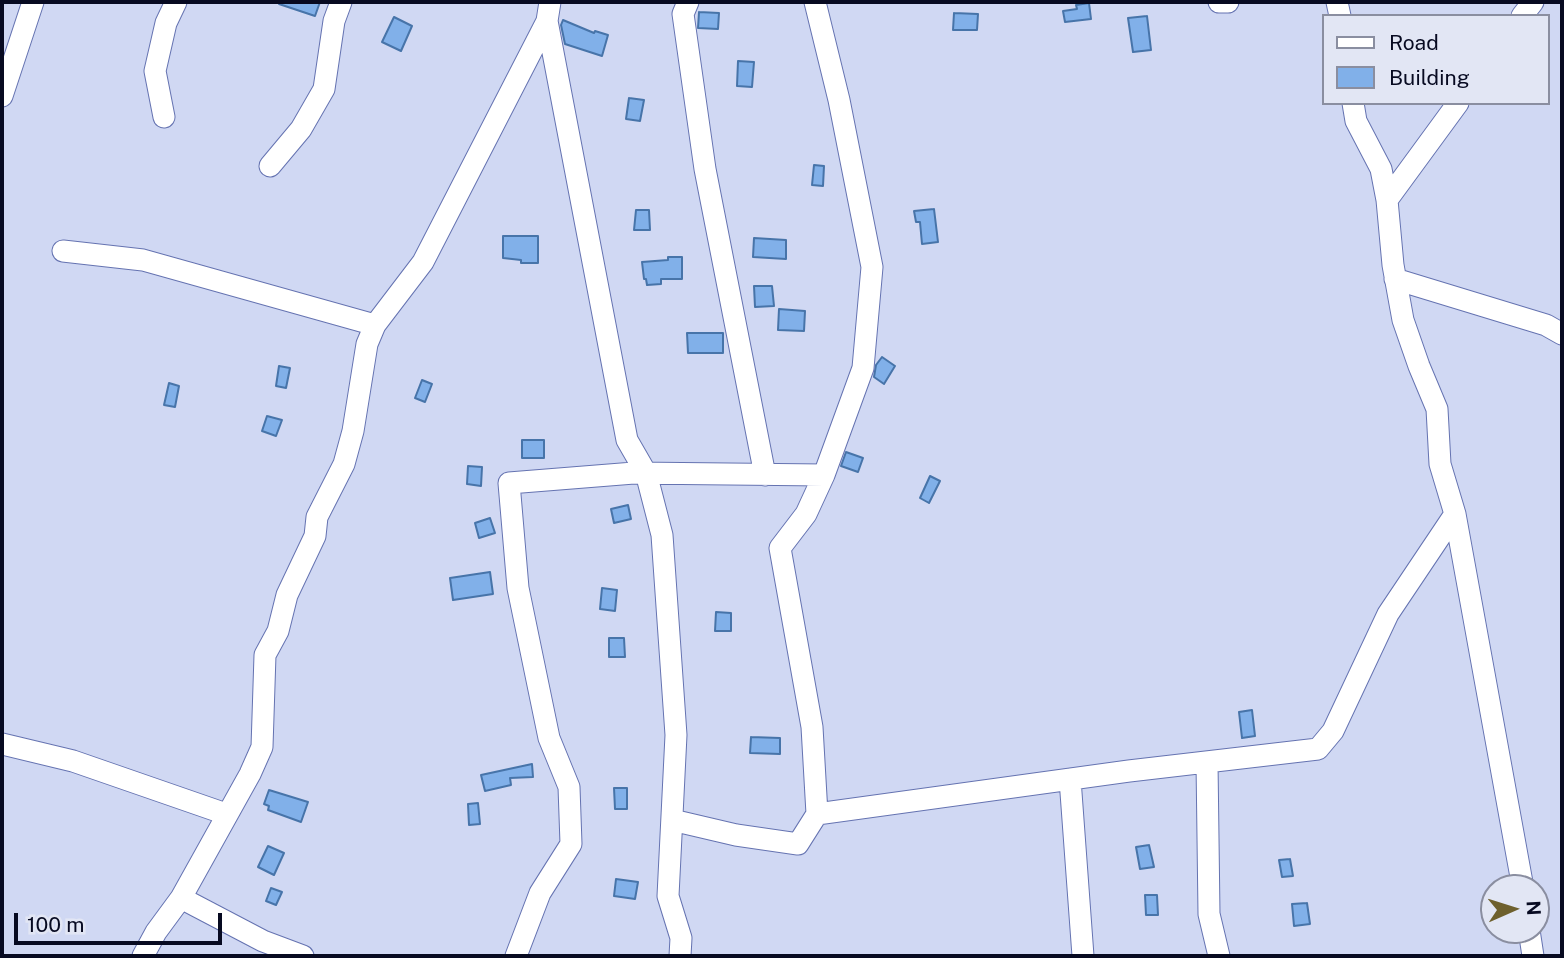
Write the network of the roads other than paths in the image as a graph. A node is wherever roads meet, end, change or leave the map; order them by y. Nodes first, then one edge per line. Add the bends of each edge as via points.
1 (33, 2) edge
2 (176, 2) edge
3 (341, 2) edge
4 (688, 2) edge
5 (815, 2) edge
6 (1219, 2) edge
7 (1228, 2) edge
8 (549, 11) edge
9 (2, 96) edge
10 (1353, 105) edge
11 (1457, 105) edge
12 (164, 117) dead end
13 (270, 166) dead end
14 (1387, 201) junction
15 (63, 251) dead end
16 (1395, 279) junction
17 (375, 325) junction
18 (1562, 334) edge
19 (646, 473) junction
20 (765, 475) junction
21 (824, 475) junction
22 (1455, 514) junction
23 (2, 744) edge
24 (1207, 762) junction
25 (1070, 779) junction
26 (226, 814) junction
27 (817, 814) junction
28 (672, 820) junction
29 (1520, 874) edge
30 (181, 898) junction
31 (143, 956) edge
32 (303, 956) edge
33 (516, 956) edge
34 (680, 956) edge
35 (1083, 956) edge
36 (1219, 956) edge

1 - 9 street
2 - 12 street via 155,71
3 - 13 street via 324,89 301,129
4 - 20 street via 683,14 705,169
5 - 21 street via 872,267 863,368
6 - 7 street
8 - 17 street via 424,262
8 - 19 street via 627,440
10 - 14 street via 1356,121 1381,169
11 - 14 street
14 - 16 street
15 - 17 street via 143,260
16 - 18 street
16 - 22 street via 1407,331 1437,409 1440,464
17 - 26 street via 367,344 344,464 317,517 315,536 265,655 262,747
19 - 20 street
19 - 28 street via 662,535 676,735
19 - 33 street via 509,483 518,588 549,738 569,787 571,844 540,893
20 - 21 street
21 - 27 street via 806,514 780,548 812,727
22 - 24 street via 1388,614 1333,731 1318,749
22 - 29 street
23 - 26 street via 73,761
24 - 25 street
24 - 36 street via 1209,914
25 - 27 street
25 - 35 street
26 - 30 street
27 - 28 street via 798,844
28 - 34 street via 668,896 681,937
30 - 31 street
30 - 32 street via 263,941

